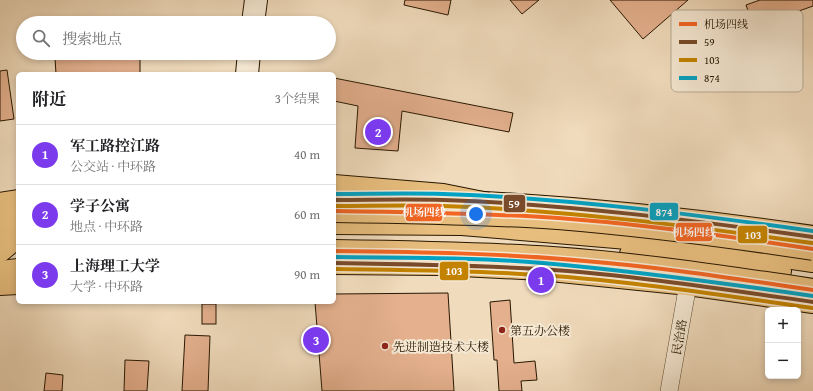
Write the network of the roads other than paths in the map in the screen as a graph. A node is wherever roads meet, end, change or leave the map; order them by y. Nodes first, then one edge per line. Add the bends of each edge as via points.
1 (256, 0) edge
2 (254, 16) edge
3 (248, 60) edge
4 (247, 72) edge
5 (336, 186) edge
6 (336, 200) edge
7 (16, 201) edge
8 (0, 204) edge
9 (336, 211) edge
10 (558, 218) junction
11 (16, 220) edge
12 (0, 222) edge
13 (336, 223) edge
14 (16, 231) edge
15 (772, 231) junction
16 (0, 233) edge
17 (813, 236) edge
18 (16, 238) edge
19 (336, 242) edge
20 (458, 246) junction
21 (813, 249) edge
22 (16, 251) edge
23 (0, 252) edge
24 (336, 252) edge
25 (813, 259) edge
26 (336, 263) edge
27 (16, 265) edge
28 (0, 267) edge
29 (491, 267) junction
30 (16, 270) edge
31 (0, 272) edge
32 (813, 275) edge
33 (16, 283) edge
34 (0, 284) edge
35 (688, 284) junction
36 (813, 290) edge
37 (813, 302) edge
38 (669, 391) edge

1 - 2 main road
3 - 4 main road
5 - 10 main road, bridge via 443,195
6 - 15 main road via 442,200 558,207
7 - 8 main road
9 - 10 main road, bridge
10 - 21 main road, bridge
11 - 12 main road
13 - 25 main road via 462,224 687,243
14 - 16 main road
15 - 17 main road
15 - 25 main road
18 - 23 main road
19 - 20 main road
20 - 29 main road
20 - 32 main road via 630,254
22 - 23 main road
24 - 36 main road, bridge via 553,258 675,271
26 - 29 main road
27 - 28 main road
29 - 35 main road via 541,269
30 - 31 main road
33 - 34 main road
35 - 37 main road
35 - 38 street, 民治路

